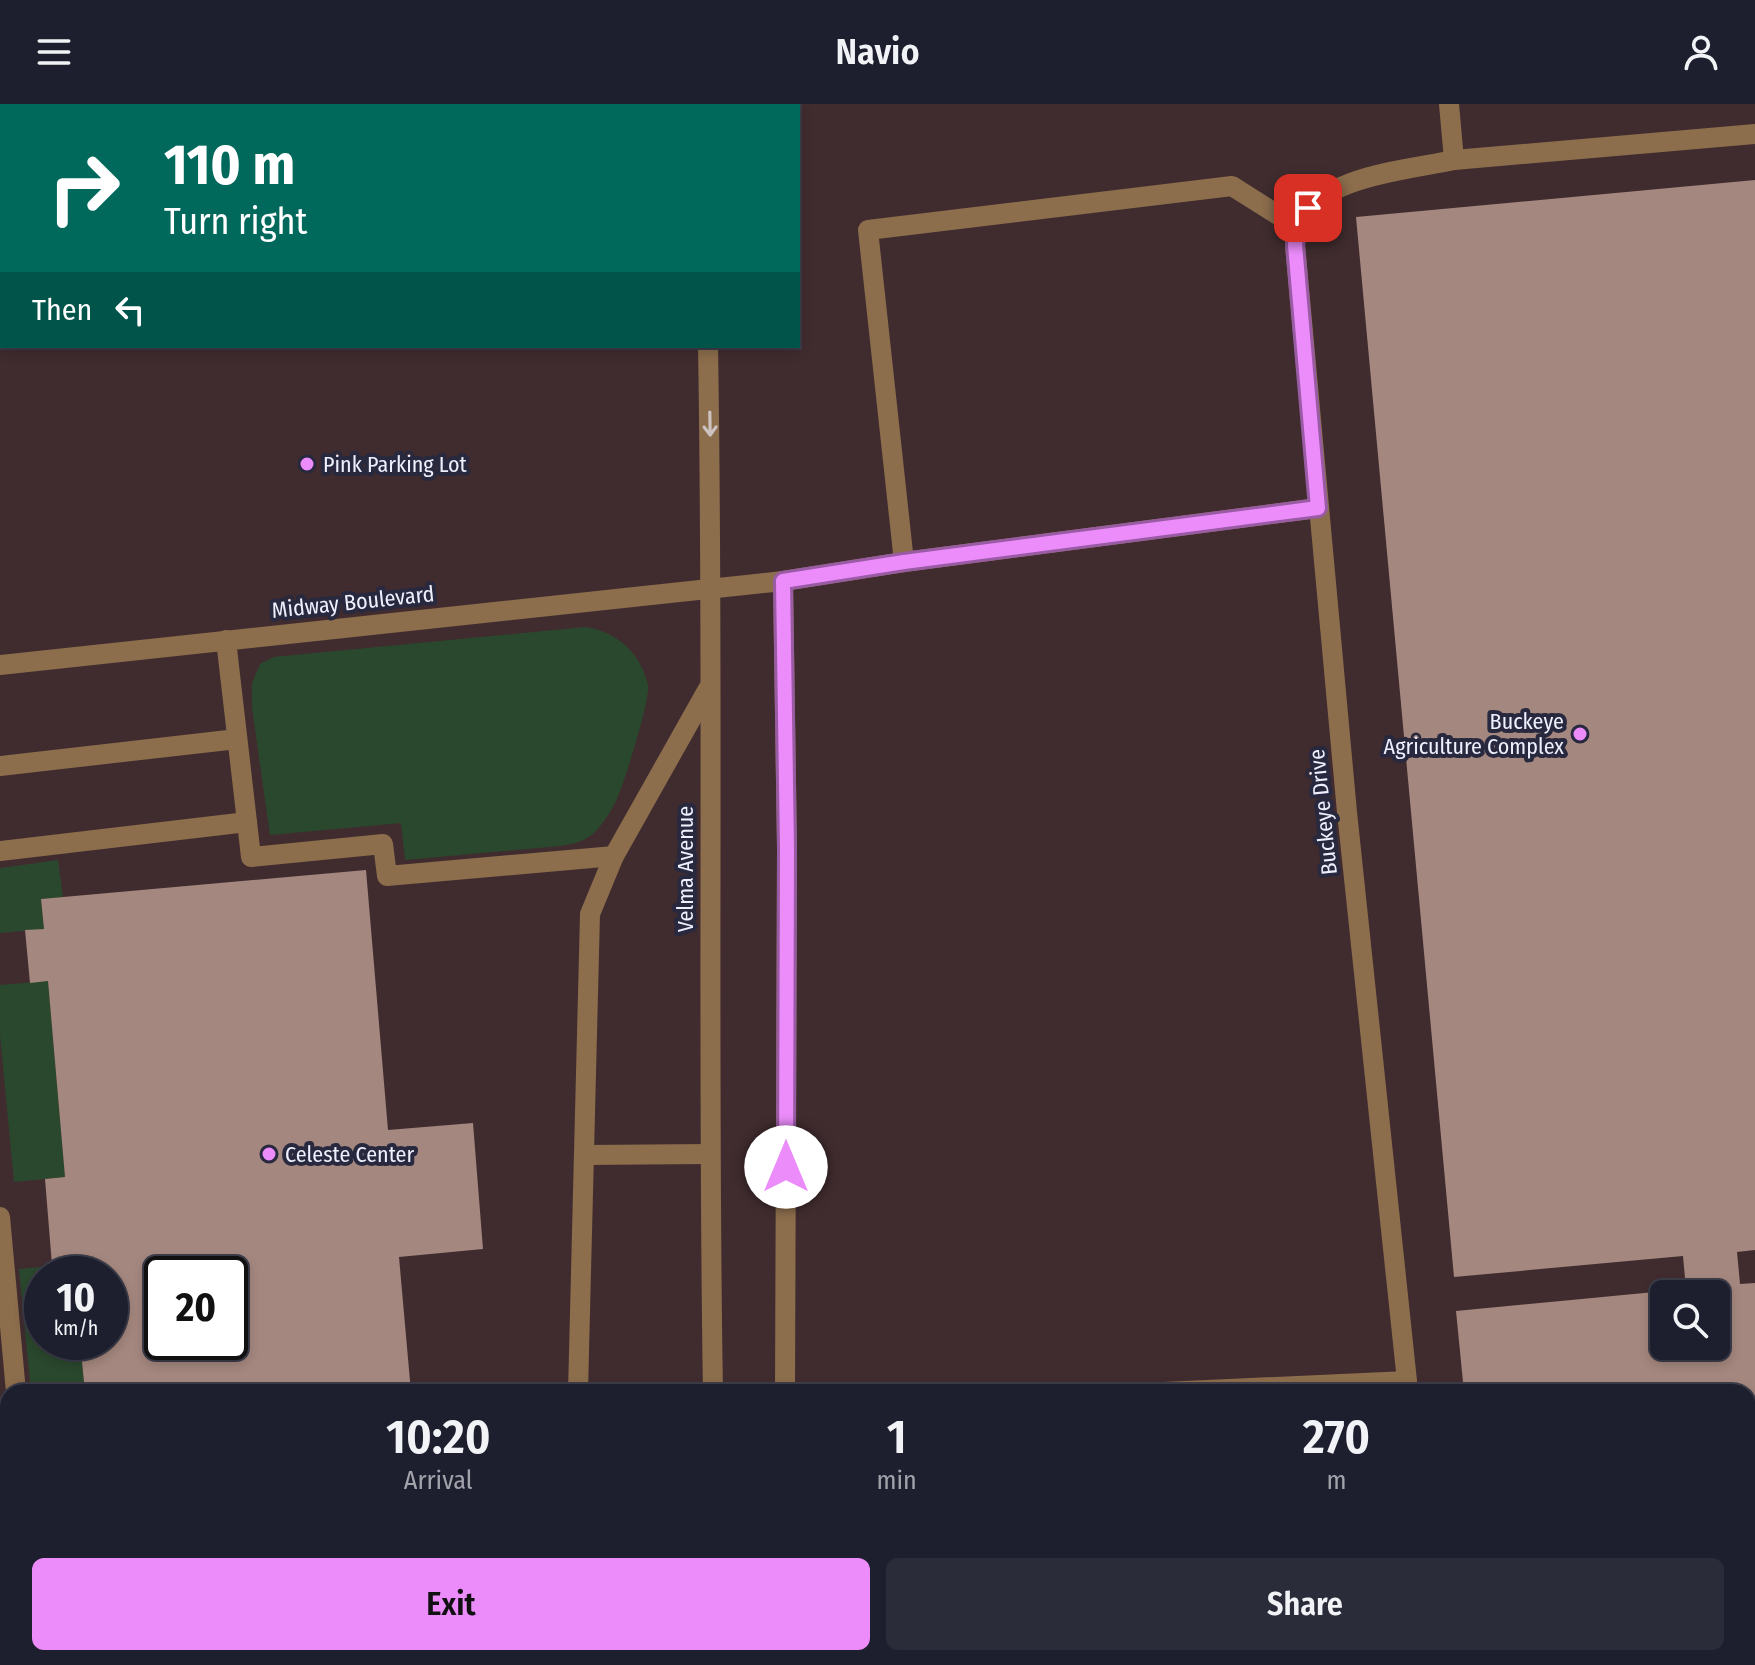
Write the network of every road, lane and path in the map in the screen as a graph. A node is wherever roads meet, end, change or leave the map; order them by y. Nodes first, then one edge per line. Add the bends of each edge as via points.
1 (1449, 104) edge
2 (1755, 134) edge
3 (1454, 160) junction
4 (1297, 227) junction
5 (708, 348) edge
6 (1318, 508) junction
7 (904, 562) junction
8 (783, 581) junction
9 (711, 588) junction
10 (226, 640) junction
11 (0, 665) edge
12 (710, 685) junction
13 (237, 739) junction
14 (0, 766) edge
15 (247, 822) junction
16 (0, 851) edge
17 (614, 856) junction
18 (709, 1154) junction
19 (584, 1155) junction
20 (0, 1217) edge
21 (15, 1384) edge
22 (578, 1384) edge
23 (713, 1384) edge
24 (785, 1384) edge
25 (1408, 1384) edge

1 - 3 street
2 - 3 street
3 - 4 street via 1328,192 1308,208
4 - 6 street, Buckeye Drive
4 - 7 street via 1232,186 868,230
5 -> 9 street, Velma Avenue
6 - 7 street, Midway Boulevard
6 - 25 street, Buckeye Drive
7 - 8 street, Midway Boulevard
8 - 9 street, Midway Boulevard
8 - 24 street
9 - 10 street, Midway Boulevard
9 - 12 street, Velma Avenue
10 - 11 street, Midway Boulevard
10 - 13 street
12 - 17 street
12 - 18 street, Velma Avenue
13 - 14 street
13 - 15 street
15 - 16 street
15 - 17 street via 251,857 383,844 387,876
17 - 19 street via 590,914
18 - 19 street
18 - 23 street, Velma Avenue
19 - 22 street
20 - 21 street

